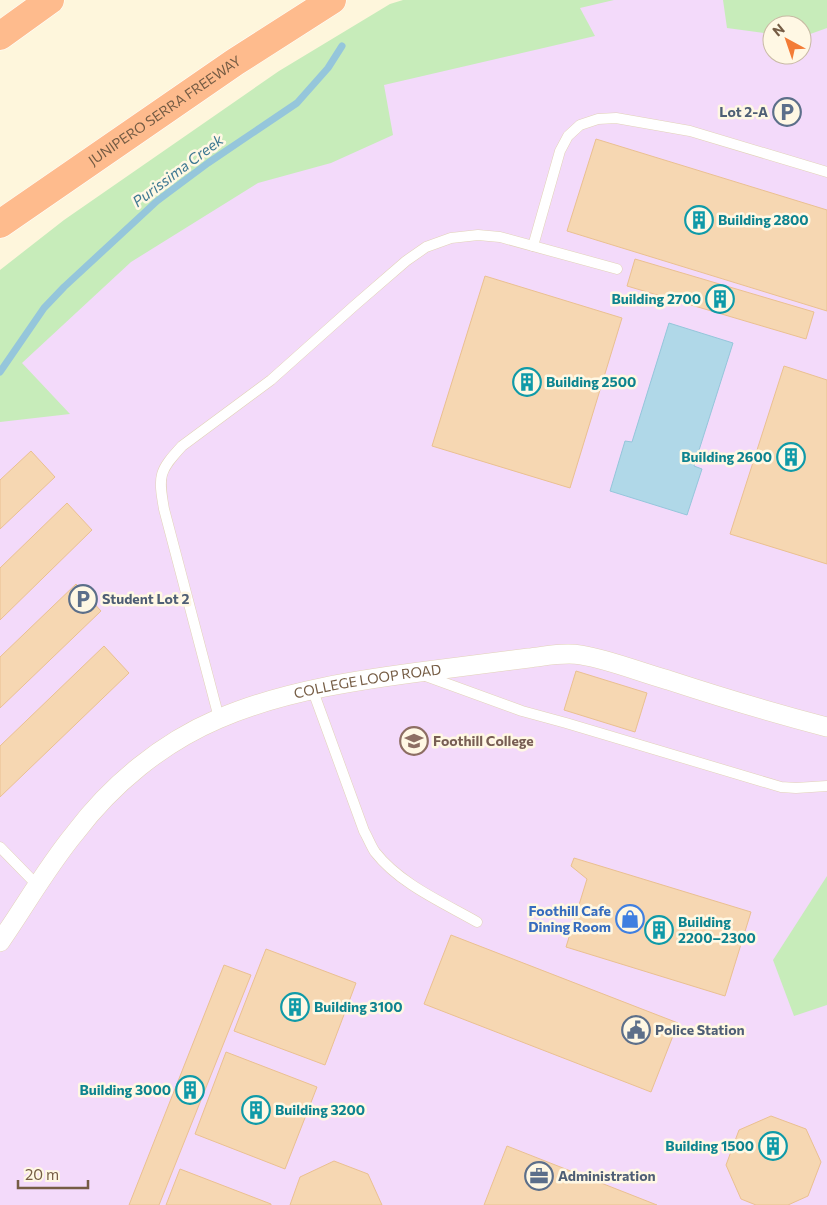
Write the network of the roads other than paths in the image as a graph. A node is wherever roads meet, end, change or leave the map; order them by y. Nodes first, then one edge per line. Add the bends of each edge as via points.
1 (50, 0) edge
2 (332, 0) edge
3 (0, 36) edge
4 (827, 172) edge
5 (0, 224) edge
6 (533, 246) junction
7 (617, 270) dead end
8 (416, 673) junction
9 (312, 691) junction
10 (220, 718) junction
11 (827, 727) edge
12 (827, 786) edge
13 (0, 848) edge
14 (38, 885) junction
15 (477, 922) dead end
16 (0, 942) edge

1 - 3 highway
2 - 5 highway, JUNIPERO SERRA FREEWAY via 235,62
4 - 6 lane via 690,131 616,118 598,119 580,125 568,136 560,151
6 - 7 lane
6 - 10 lane via 478,235 451,238 426,247 271,380 182,446 165,465 160,486 164,509
8 - 9 street, COLLEGE LOOP ROAD
8 - 11 street, COLLEGE LOOP ROAD via 578,654
8 - 12 lane via 522,711 781,787
9 - 10 street, COLLEGE LOOP ROAD
9 - 15 lane via 364,832 375,851 410,883
10 - 14 street, COLLEGE LOOP ROAD via 175,742 129,774 76,831
13 - 14 lane
14 - 16 street, COLLEGE LOOP ROAD

